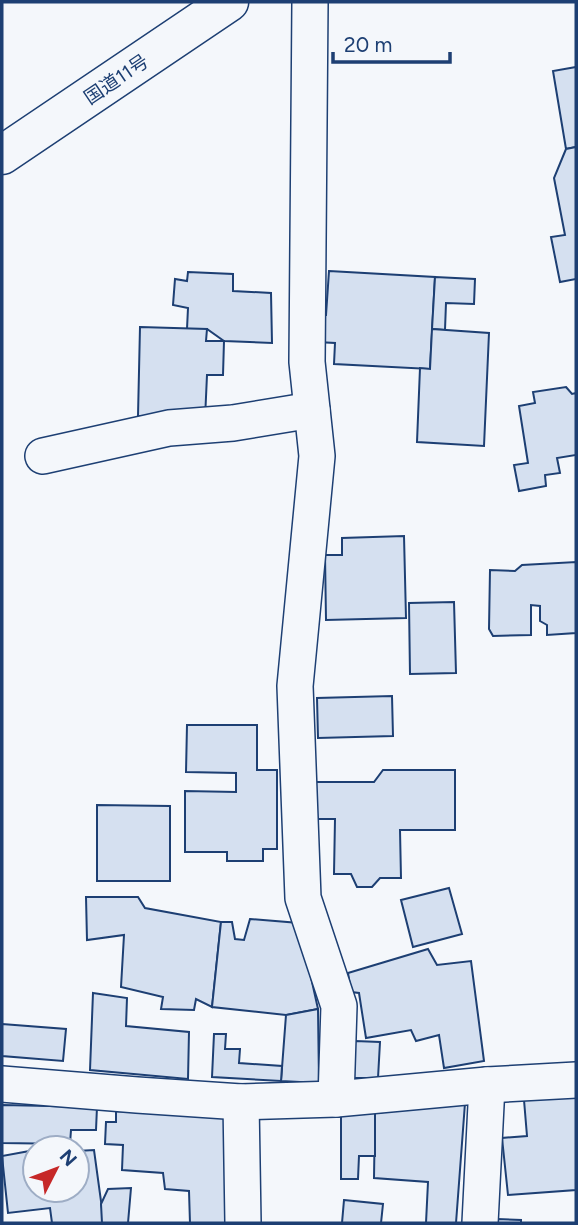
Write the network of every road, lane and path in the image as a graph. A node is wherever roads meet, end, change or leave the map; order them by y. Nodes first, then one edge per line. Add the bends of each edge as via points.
1 (229, 2) edge
2 (310, 2) edge
3 (2, 155) edge
4 (312, 410) junction
5 (43, 456) dead end
6 (576, 1080) edge
7 (2, 1084) edge
8 (487, 1085) junction
9 (337, 1099) junction
10 (241, 1102) junction
11 (243, 1223) edge
12 (480, 1223) edge

1 - 3 highway, 国道11号
2 - 4 street via 307,362
4 - 5 street via 169,428
4 - 9 street via 317,456 295,686 303,898 339,1006
6 - 8 street
7 - 10 street
8 - 9 street
8 - 12 street
9 - 10 street
10 - 11 street

